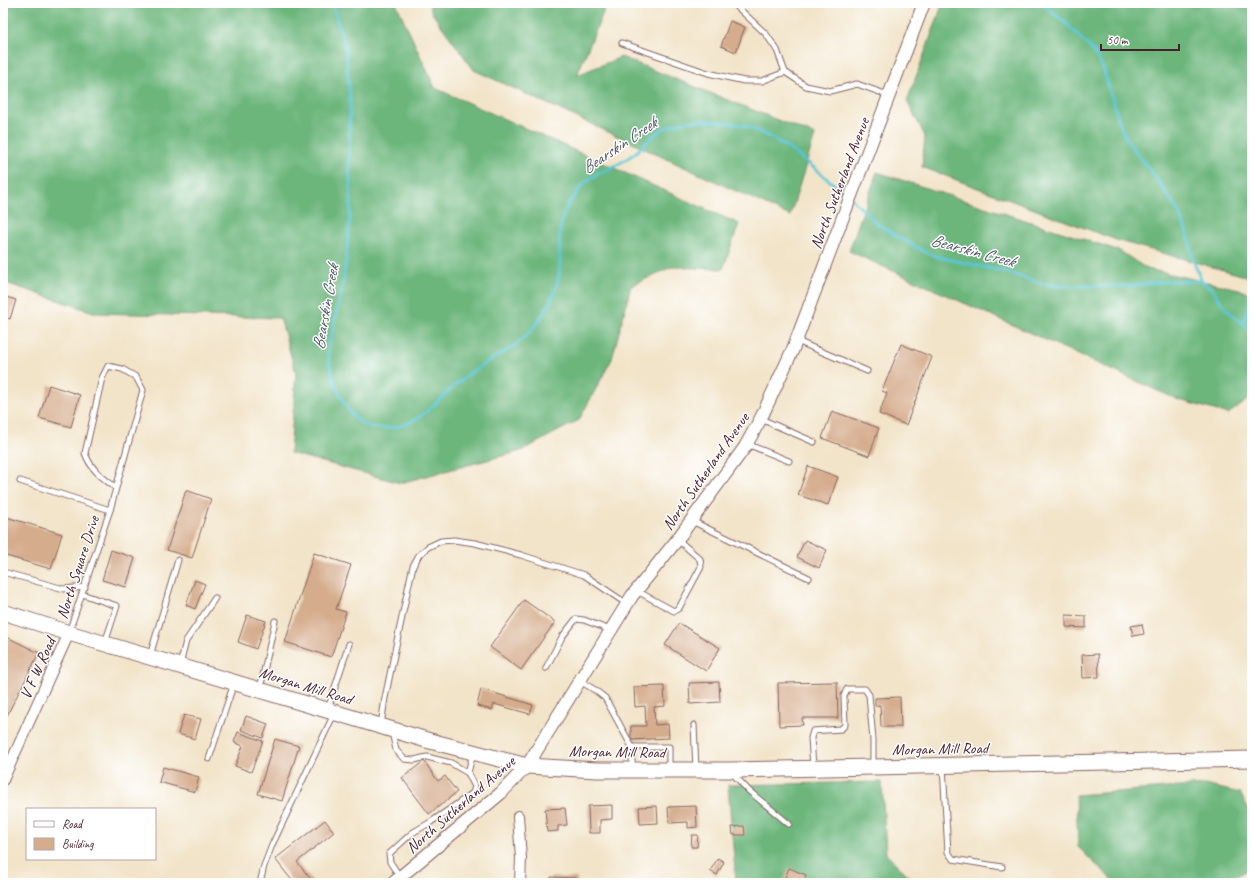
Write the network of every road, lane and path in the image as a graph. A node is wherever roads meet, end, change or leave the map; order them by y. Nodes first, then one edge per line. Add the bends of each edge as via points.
1 (733, 3) edge
2 (924, 3) edge
3 (622, 43) dead end
4 (785, 72) junction
5 (889, 96) junction
6 (797, 341) junction
7 (868, 371) dead end
8 (760, 420) junction
9 (814, 442) dead end
10 (747, 444) junction
11 (789, 461) dead end
12 (20, 481) dead end
13 (116, 488) junction
14 (110, 510) junction
15 (691, 521) junction
16 (677, 540) junction
17 (178, 560) dead end
18 (3, 572) edge
19 (809, 578) dead end
20 (85, 587) junction
21 (636, 590) junction
22 (82, 594) junction
23 (215, 598) dead end
24 (627, 604) junction
25 (3, 612) edge
26 (275, 621) dead end
27 (611, 631) junction
28 (69, 633) junction
29 (105, 644) junction
30 (349, 644) dead end
31 (150, 657) junction
32 (180, 666) junction
33 (546, 668) dead end
34 (580, 681) junction
35 (234, 682) junction
36 (260, 690) junction
37 (331, 711) junction
38 (694, 725) dead end
39 (386, 728) junction
40 (632, 747) junction
41 (473, 752) junction
42 (209, 759) dead end
43 (1252, 759) edge
44 (527, 766) junction
45 (943, 766) junction
46 (873, 767) junction
47 (814, 768) junction
48 (669, 770) junction
49 (696, 770) junction
50 (729, 770) junction
51 (632, 771) junction
52 (468, 774) junction
53 (3, 780) edge
54 (518, 816) dead end
55 (789, 824) dead end
56 (1002, 867) dead end
57 (396, 880) edge
58 (260, 883) edge
59 (520, 883) edge

1 - 4 lane via 766,34 777,50
2 - 5 street, North Sutherland Avenue
3 - 4 lane via 708,73 744,81 762,81
4 - 5 lane via 806,86 830,91 857,84
5 - 6 street, North Sutherland Avenue
6 - 7 lane
6 - 8 street, North Sutherland Avenue
8 - 9 lane
8 - 10 street, North Sutherland Avenue
10 - 11 lane
10 - 15 street, North Sutherland Avenue
12 - 14 lane
13 - 13 lane, North Square Drive via 143,390 136,377 122,369 108,366 102,378 85,454 95,472
13 - 14 lane, North Square Drive
14 - 20 lane, North Square Drive
15 - 16 street, North Sutherland Avenue
15 - 19 lane
16 - 21 street, North Sutherland Avenue
16 - 21 lane via 700,559 701,567 679,608 674,611
17 - 31 lane
18 - 20 lane via 64,589
20 - 22 lane, North Square Drive
21 - 24 street, North Sutherland Avenue
22 - 28 lane, North Square Drive
22 - 29 lane via 117,606
23 - 32 lane via 186,641
24 - 27 street, North Sutherland Avenue
24 - 39 lane via 584,575 521,555 454,540 441,541 428,547 419,555 413,566 385,698
25 - 28 main road, Morgan Mill Road
26 - 36 lane
27 - 33 lane via 576,619 562,636
27 - 34 street, North Sutherland Avenue
28 - 29 main road, Morgan Mill Road
28 - 53 street, V F W Road
29 - 31 main road, Morgan Mill Road
30 - 37 lane
31 - 32 main road, Morgan Mill Road
32 - 35 main road, Morgan Mill Road
34 - 40 lane via 605,698
34 - 44 street, North Sutherland Avenue
35 - 36 main road, Morgan Mill Road
35 - 42 lane
36 - 37 main road, Morgan Mill Road
37 - 39 main road, Morgan Mill Road
37 - 58 lane via 272,845
38 - 49 lane
39 - 41 main road, Morgan Mill Road
39 - 52 lane via 396,750 404,758 414,760 427,756 451,763
40 - 48 lane via 669,747
40 - 51 lane
41 - 44 main road, Morgan Mill Road
41 - 52 lane
43 - 45 main road, Morgan Mill Road
44 - 51 main road, Morgan Mill Road
44 - 57 street, North Sutherland Avenue via 501,793
45 - 46 main road, Morgan Mill Road
45 - 56 lane via 948,852 953,859
46 - 47 main road, Morgan Mill Road
46 - 47 lane via 869,695 865,689 847,689 844,696 845,725 841,729 813,731 811,738
47 - 50 main road, Morgan Mill Road
48 - 49 main road, Morgan Mill Road
48 - 51 main road, Morgan Mill Road
49 - 50 main road, Morgan Mill Road
50 - 55 lane via 749,791
52 - 57 lane via 475,787 473,793 412,833 390,854
54 - 59 street

